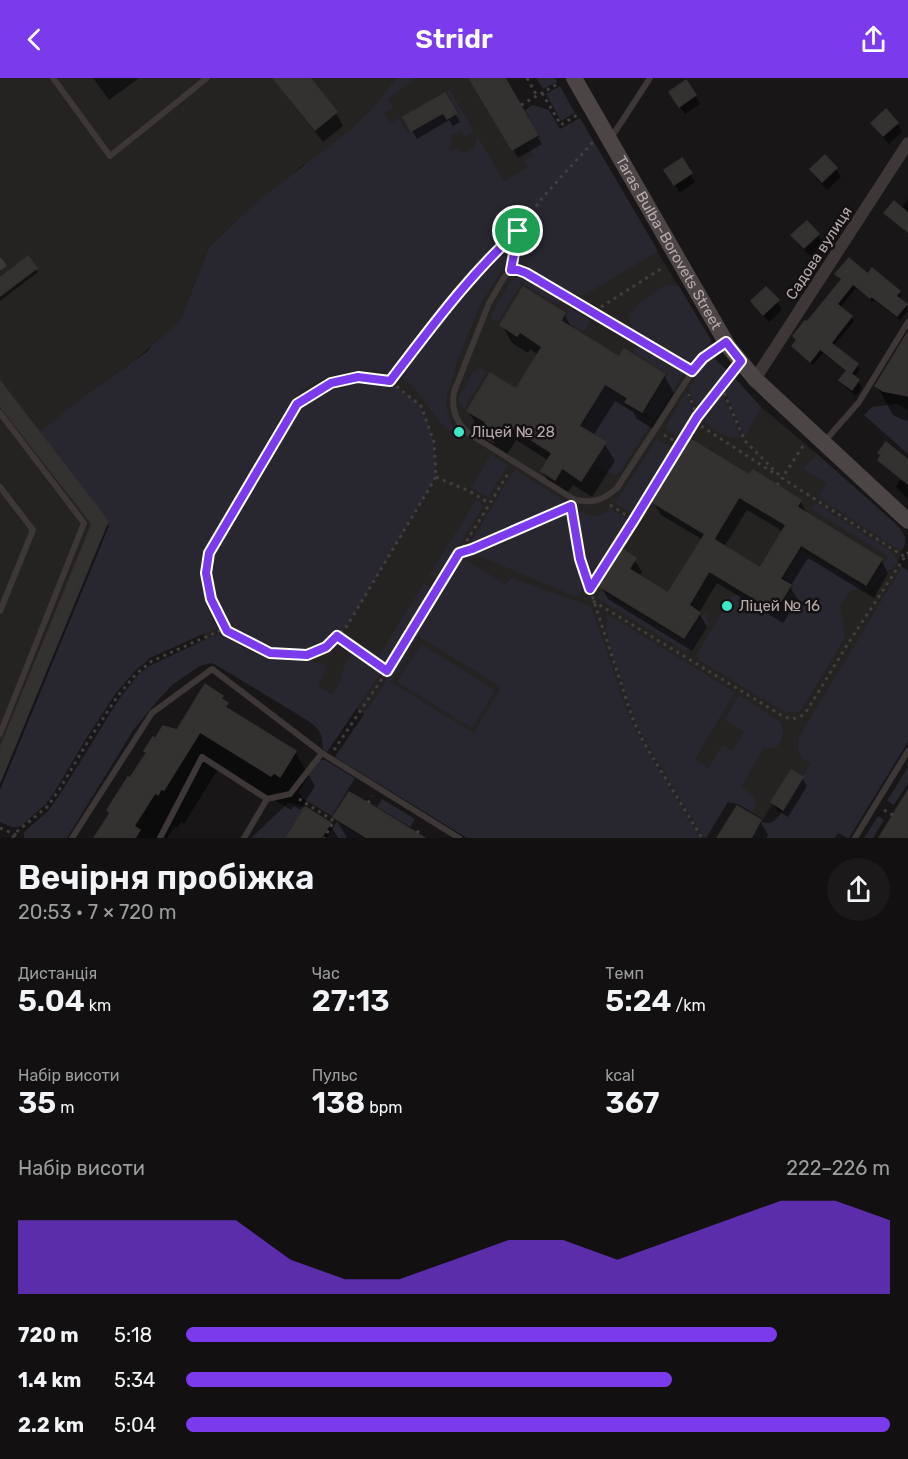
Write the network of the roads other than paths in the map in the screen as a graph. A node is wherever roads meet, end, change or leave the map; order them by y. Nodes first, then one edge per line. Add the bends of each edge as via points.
1 (53, 78) edge
2 (207, 78) edge
3 (650, 78) edge
4 (567, 80) edge
5 (602, 140) junction
6 (908, 143) edge
7 (0, 261) edge
8 (0, 267) edge
9 (908, 322) edge
10 (637, 338) road end
11 (726, 342) junction
12 (755, 379) junction
13 (0, 413) edge
14 (818, 437) junction
15 (0, 487) edge
16 (908, 520) edge
17 (0, 611) edge
18 (0, 734) edge
19 (908, 751) edge
20 (322, 753) junction
21 (267, 799) junction
22 (72, 838) edge
23 (160, 838) edge
24 (244, 838) edge
25 (459, 838) edge
26 (855, 838) edge

1 - 2 lane via 110,156
3 - 5 lane
4 - 5 street, Taras Bulba-Borovets Street
5 - 11 street, Taras Bulba-Borovets Street
6 - 12 street, Садова вулиця
7 - 8 lane
9 - 14 lane via 859,402
10 - 11 lane via 526,273 511,270 485,311 454,392 453,408 468,433 575,500 595,501 617,488 692,371
11 - 12 street, Taras Bulba-Borovets Street
12 - 14 street, Taras Bulba-Borovets Street
13 - 18 lane via 84,523
14 - 16 street, Taras Bulba-Borovets Street
15 - 17 lane via 33,530
19 - 26 lane
20 - 21 lane via 290,794
20 - 22 lane via 212,669 152,713
20 - 25 lane
21 - 23 lane via 202,757
21 - 24 lane

